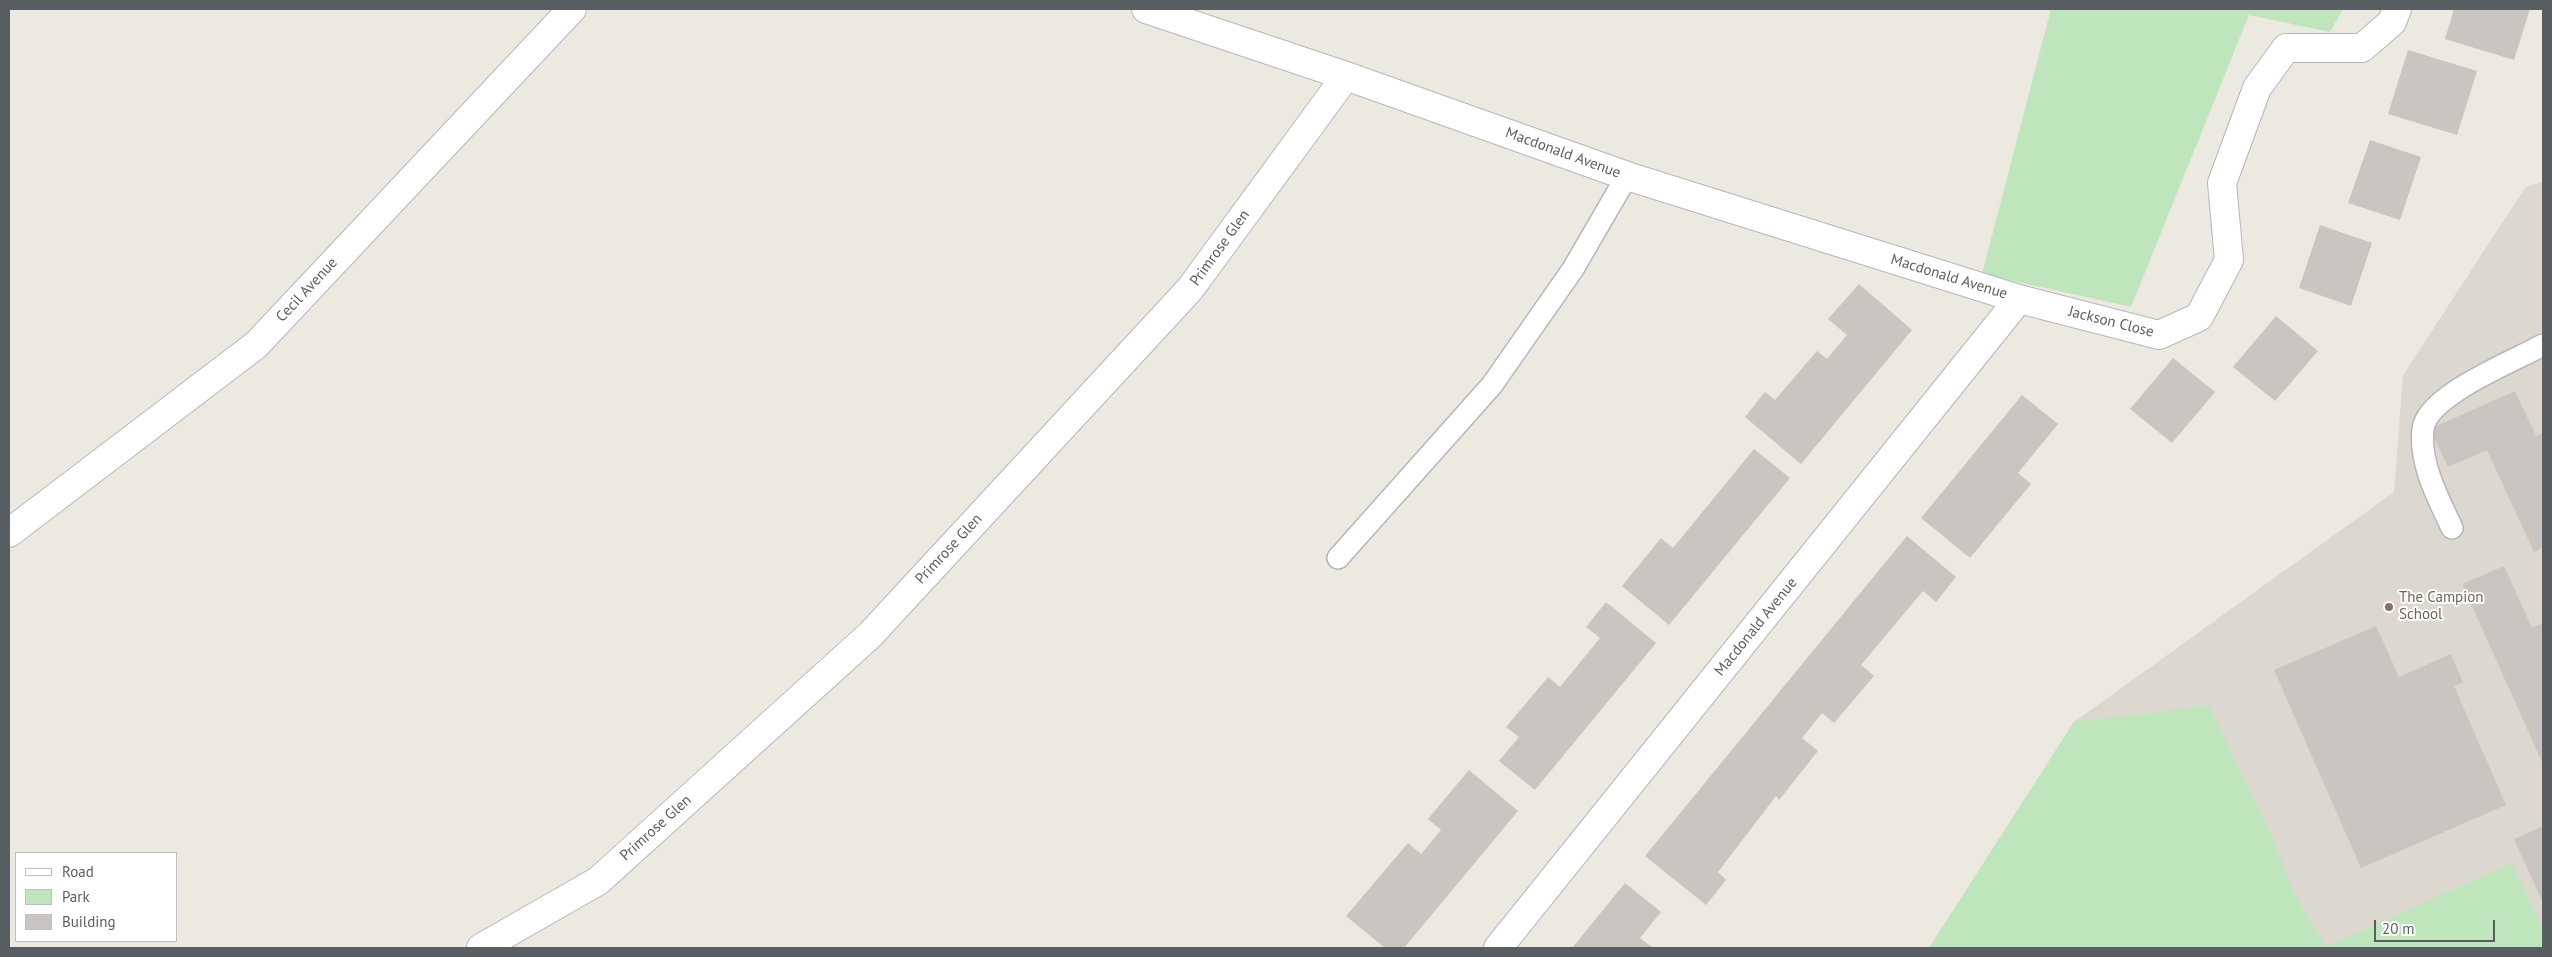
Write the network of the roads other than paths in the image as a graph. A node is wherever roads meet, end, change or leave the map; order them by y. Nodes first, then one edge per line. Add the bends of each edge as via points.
1 (572, 9) edge
2 (1146, 9) edge
3 (2397, 9) edge
4 (1346, 76) junction
5 (1627, 176) junction
6 (2019, 299) junction
7 (2543, 346) edge
8 (2452, 528) dead end
9 (9, 533) edge
10 (1338, 558) dead end
11 (480, 948) edge
12 (1498, 948) edge

1 - 9 street, Cecil Avenue via 256,345
2 - 4 street, Macdonald Avenue
3 - 6 street, Jackson Close via 2392,22 2362,48 2286,48 2258,88 2222,183 2228,260 2199,317 2159,335
4 - 5 street, Macdonald Avenue
4 - 11 street, Primrose Glen via 1190,289 870,636 598,881
5 - 6 street, Macdonald Avenue
5 - 10 lane via 1573,269 1492,385
6 - 12 street, Macdonald Avenue
7 - 8 lane via 2453,392 2432,409 2423,428 2426,464

